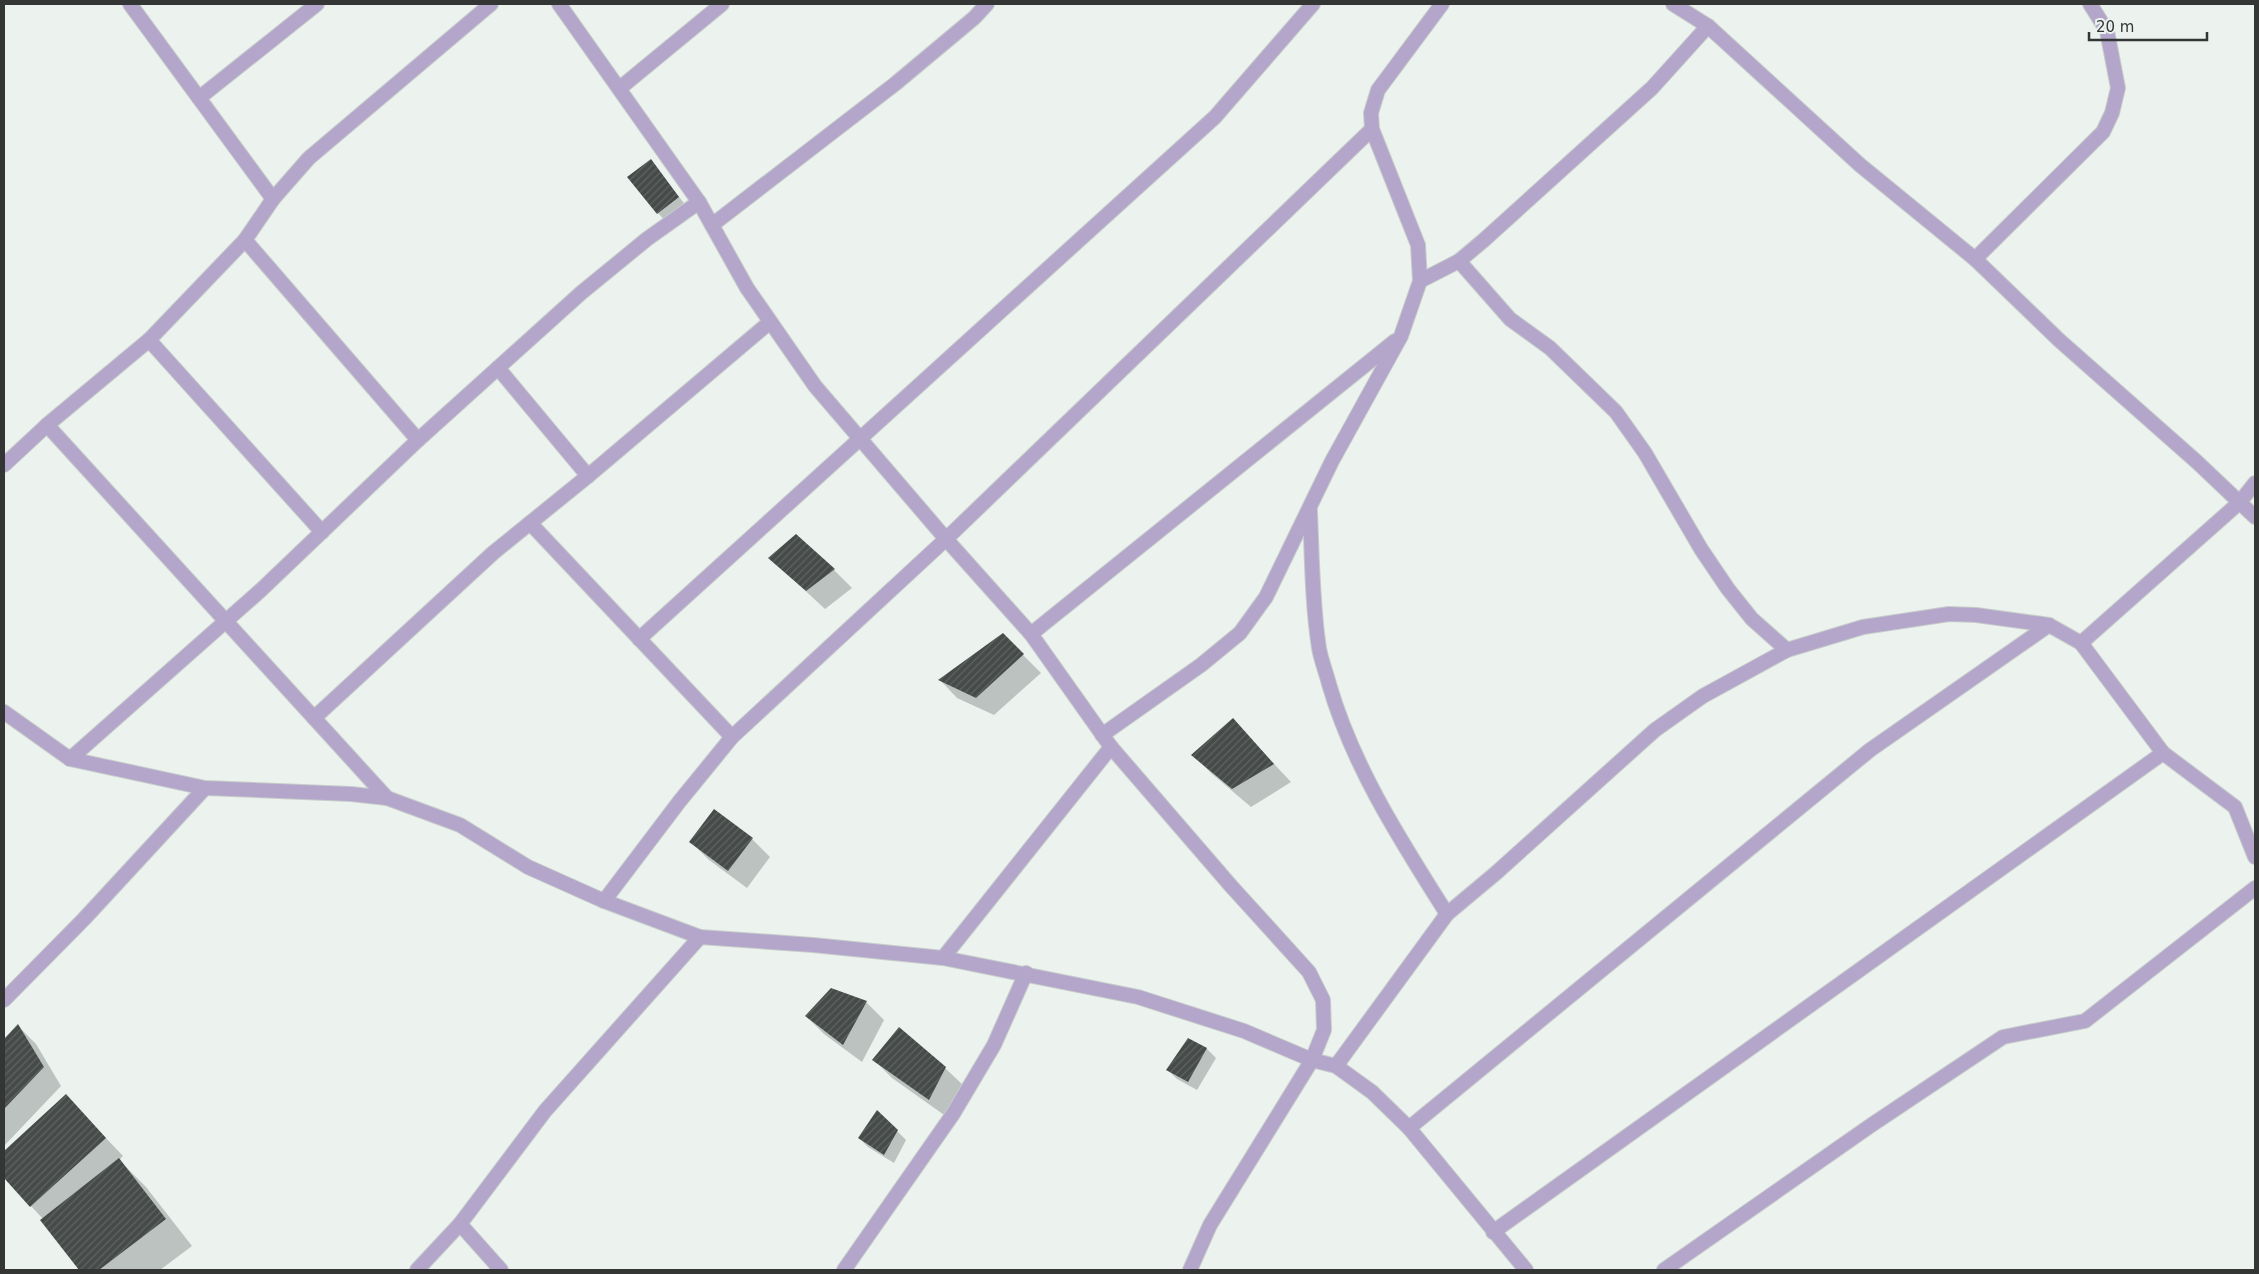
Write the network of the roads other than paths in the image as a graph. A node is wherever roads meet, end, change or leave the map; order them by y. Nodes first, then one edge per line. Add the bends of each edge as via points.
1 (130, 4) edge
2 (317, 4) edge
3 (491, 4) edge
4 (559, 4) edge
5 (722, 4) edge
6 (987, 4) edge
7 (1313, 4) edge
8 (1442, 4) edge
9 (1673, 4) edge
10 (2090, 4) edge
11 (1708, 26) junction
12 (620, 88) junction
13 (199, 98) junction
14 (1372, 129) junction
15 (273, 199) junction
16 (699, 202) junction
17 (712, 225) junction
18 (245, 240) junction
19 (1975, 259) junction
20 (1459, 261) junction
21 (1420, 281) junction
22 (770, 322) junction
23 (1401, 336) junction
24 (149, 340) junction
25 (498, 368) junction
26 (47, 425) junction
27 (861, 439) junction
28 (418, 440) junction
29 (5, 460) edge
30 (588, 476) junction
31 (2255, 483) edge
32 (2240, 502) junction
33 (1310, 508) junction
34 (2255, 517) edge
35 (530, 523) junction
36 (322, 532) junction
37 (946, 538) junction
38 (226, 622) junction
39 (2049, 625) junction
40 (1031, 634) junction
41 (640, 639) junction
42 (2081, 643) junction
43 (1787, 650) junction
44 (4, 712) edge
45 (314, 718) junction
46 (1102, 734) junction
47 (732, 737) junction
48 (1111, 747) junction
49 (2162, 753) junction
50 (70, 760) junction
51 (205, 788) junction
52 (387, 798) junction
53 (2255, 857) edge
54 (2255, 888) edge
55 (604, 901) junction
56 (1447, 914) junction
57 (700, 937) junction
58 (943, 958) junction
59 (1026, 974) junction
60 (4, 1000) edge
61 (1312, 1060) junction
62 (1336, 1066) junction
63 (1409, 1128) junction
64 (460, 1224) junction
65 (1493, 1232) junction
66 (417, 1270) edge
67 (500, 1270) edge
68 (844, 1270) edge
69 (1190, 1270) edge
70 (1526, 1270) edge
71 (1664, 1270) edge

1 - 13 street
2 - 13 street
3 - 15 street via 309,158
4 - 12 street
5 - 12 street
6 - 17 street via 895,84
7 - 27 street via 1215,117
8 - 14 street via 1378,90 1371,113
9 - 11 street
10 - 19 street via 2107,32 2118,88 2112,113 2103,132
11 - 19 street via 1860,165
11 - 20 street via 1652,88
12 - 16 street
13 - 15 street
14 - 21 street via 1418,245
14 - 37 street
15 - 18 street
16 - 17 street
16 - 25 street via 581,293
17 - 22 street
18 - 24 street
18 - 28 street
19 - 32 street via 2066,346
20 - 21 street
20 - 43 street via 1510,319 1550,348 1616,412 1645,453 1728,589 1752,619
21 - 23 street
22 - 27 street via 816,386
22 - 30 street
23 - 33 street via 1332,461
23 - 40 street
24 - 26 street
24 - 36 street
25 - 28 street
25 - 30 street
26 - 29 street
26 - 38 street
27 - 37 street
27 - 41 street
28 - 36 street
30 - 35 street
31 - 32 street
32 - 34 street
32 - 42 street
33 - 46 street via 1266,597 1240,633
33 - 56 street via 1319,649 1333,696 1366,777
35 - 41 street
35 - 45 street via 493,553
36 - 38 street
37 - 40 street
37 - 47 street
38 - 45 street
38 - 50 street
39 - 42 street
39 - 43 street via 1949,614 1864,627
39 - 63 street via 1870,750
40 - 46 street
41 - 47 street
42 - 49 street
43 - 56 street via 1703,696 1660,726
44 - 50 street
45 - 52 street
46 - 48 street
47 - 55 street
48 - 58 street
48 - 61 street via 1309,972 1323,1000 1324,1030
49 - 53 street via 2235,807
49 - 65 street
50 - 51 street
51 - 52 street
51 - 60 street
52 - 55 street via 460,825 528,866
54 - 71 street via 2085,1021 2003,1036
55 - 57 street
56 - 62 street
57 - 58 street
57 - 64 street via 545,1111
58 - 59 street
59 - 61 street via 1138,997 1244,1030
59 - 68 street via 994,1045 958,1107
61 - 62 street
61 - 69 street via 1210,1226
62 - 63 street via 1372,1092
63 - 65 street
64 - 66 street
64 - 67 street
65 - 70 street

